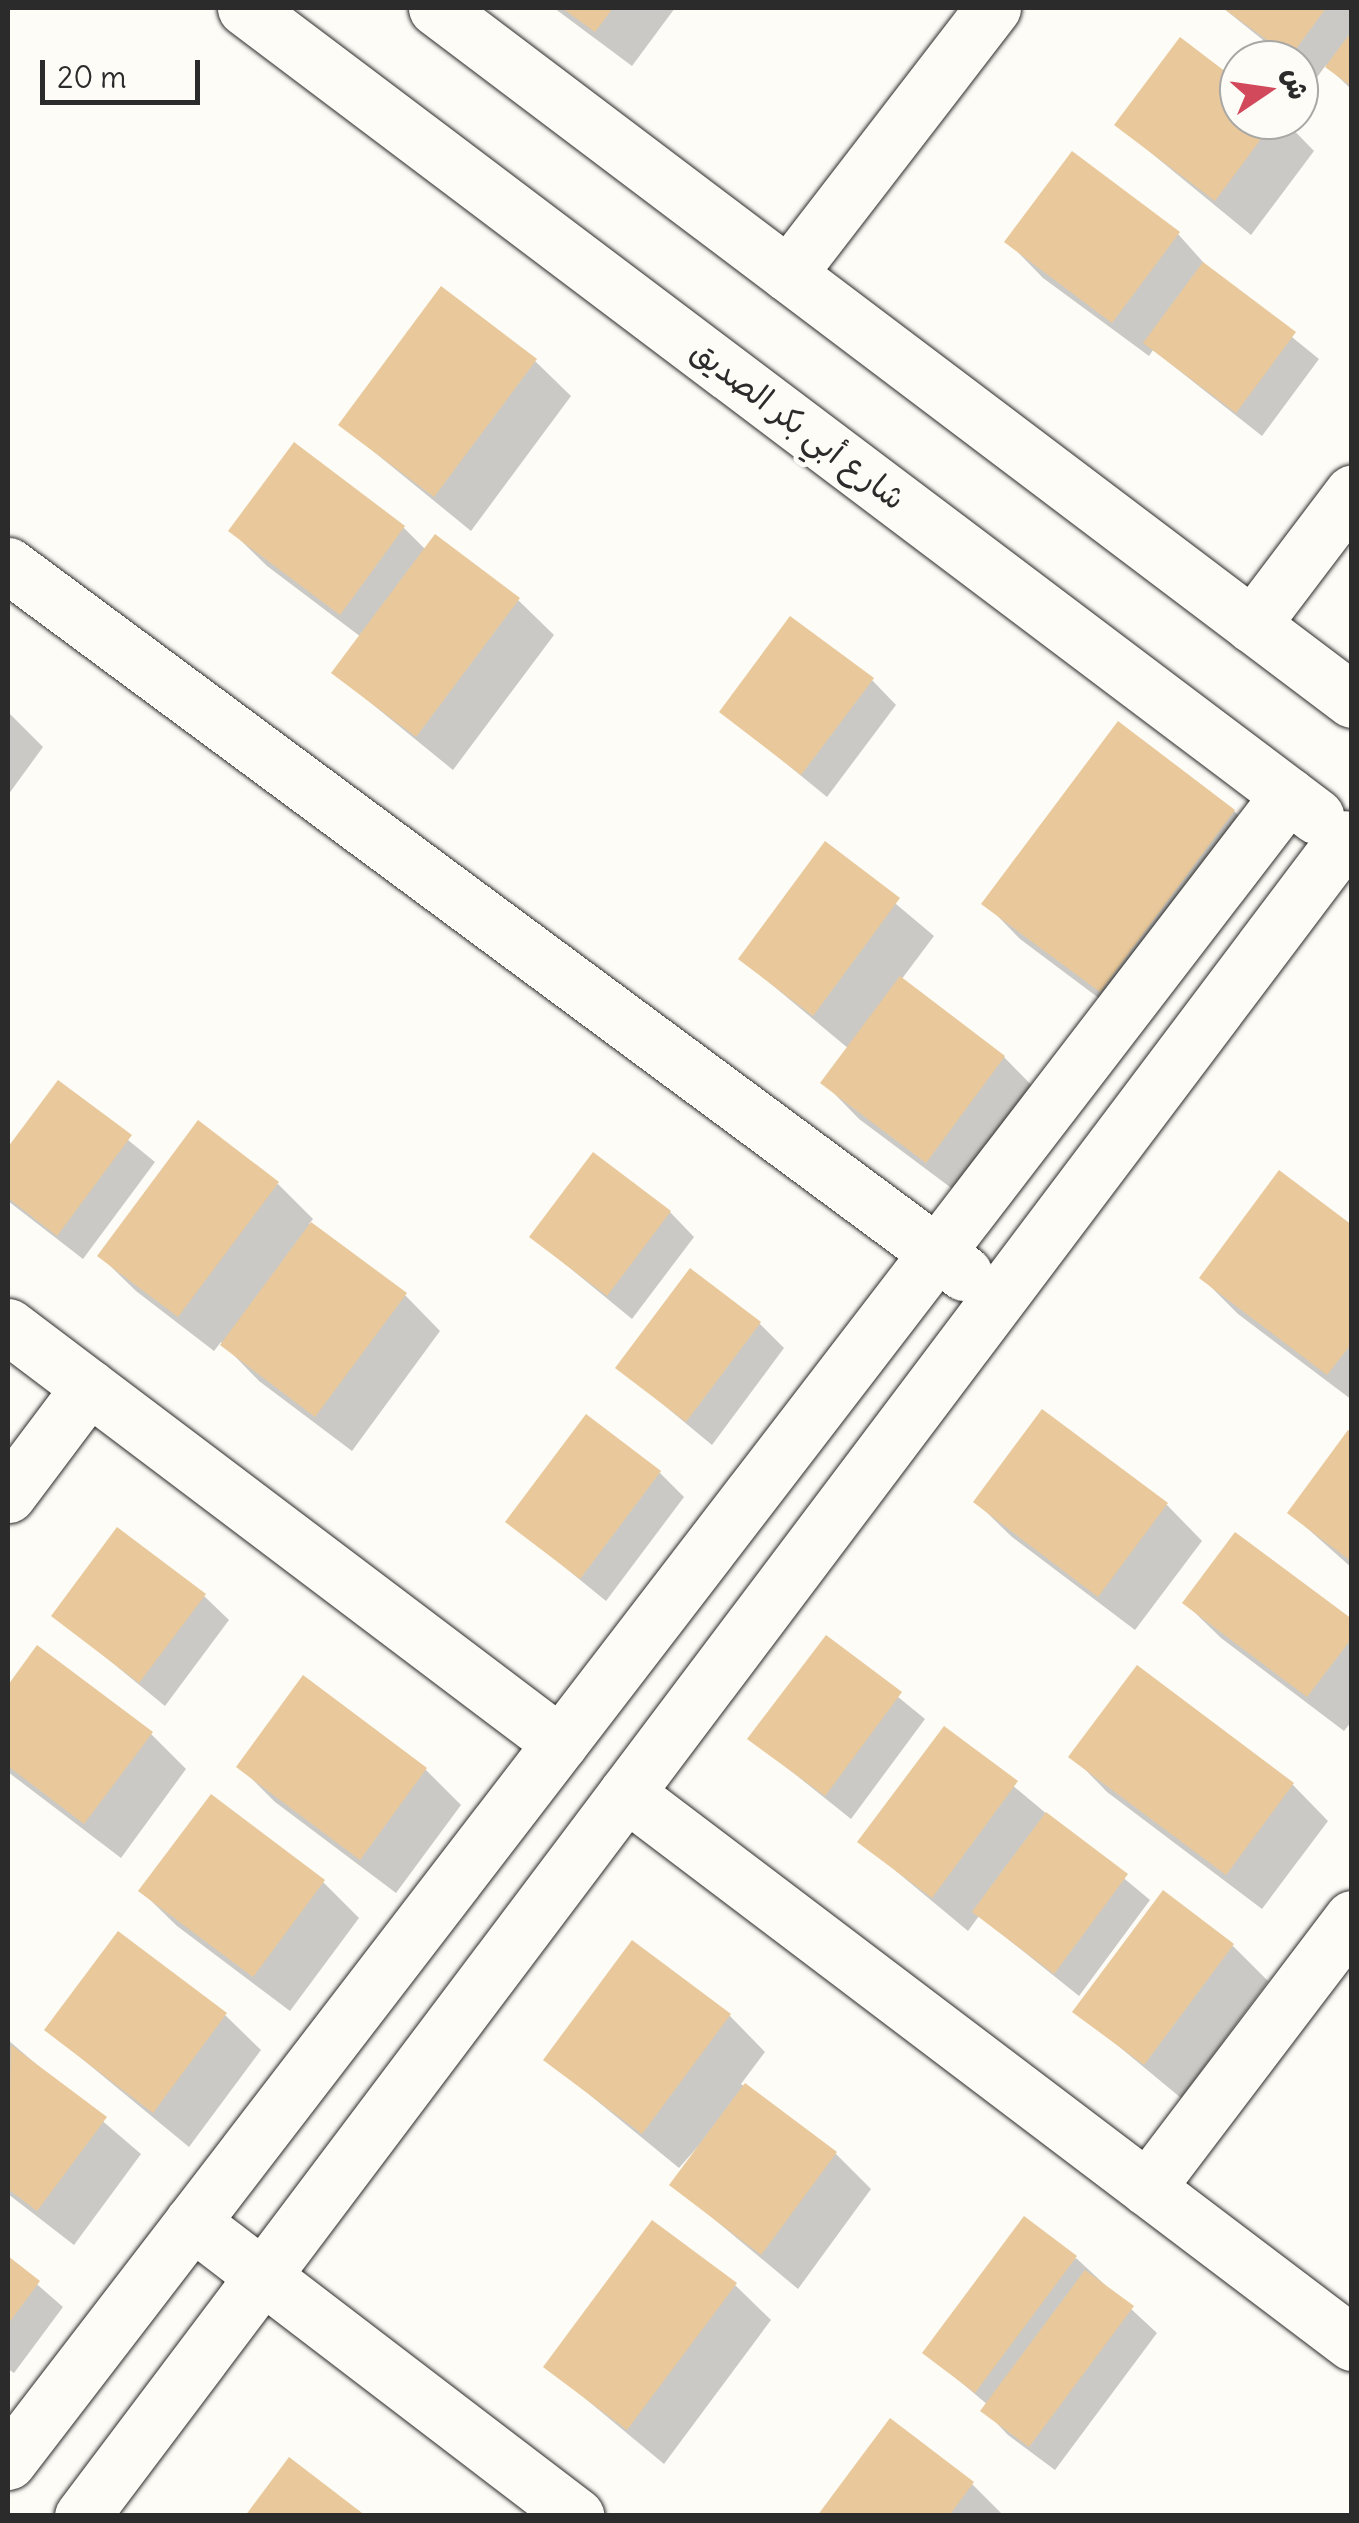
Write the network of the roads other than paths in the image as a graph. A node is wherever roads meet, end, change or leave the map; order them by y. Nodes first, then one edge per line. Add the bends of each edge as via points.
1 (436, 8) edge
2 (993, 8) edge
3 (249, 9) edge
4 (788, 274) junction
5 (1352, 493) edge
6 (8, 564) edge
7 (1252, 625) junction
8 (1352, 700) edge
9 (1288, 795) junction
10 (1348, 840) edge
11 (936, 1254) junction
12 (999, 1298) junction
13 (8, 1326) edge
14 (88, 1387) junction
15 (8, 1495) edge
16 (560, 1743) junction
17 (626, 1794) junction
18 (1352, 1918) edge
19 (1147, 2188) junction
20 (192, 2222) junction
21 (262, 2277) junction
22 (1352, 2343) edge
23 (8, 2462) edge
24 (82, 2516) edge
25 (576, 2516) edge

1 - 4 street
2 - 4 street
3 - 9 street, شارع أبي بكر الصديق
4 - 7 street
5 - 7 street
6 - 11 street
7 - 8 street
9 - 10 street, شارع أبي بكر الصديق
9 - 11 street
10 - 12 street
11 - 12 street
11 - 16 street
12 - 17 street
13 - 14 street
14 - 15 street
14 - 16 street
16 - 20 street
17 - 19 street
17 - 21 street
18 - 19 street
19 - 22 street
20 - 21 street
20 - 23 street
21 - 24 street
21 - 25 street

